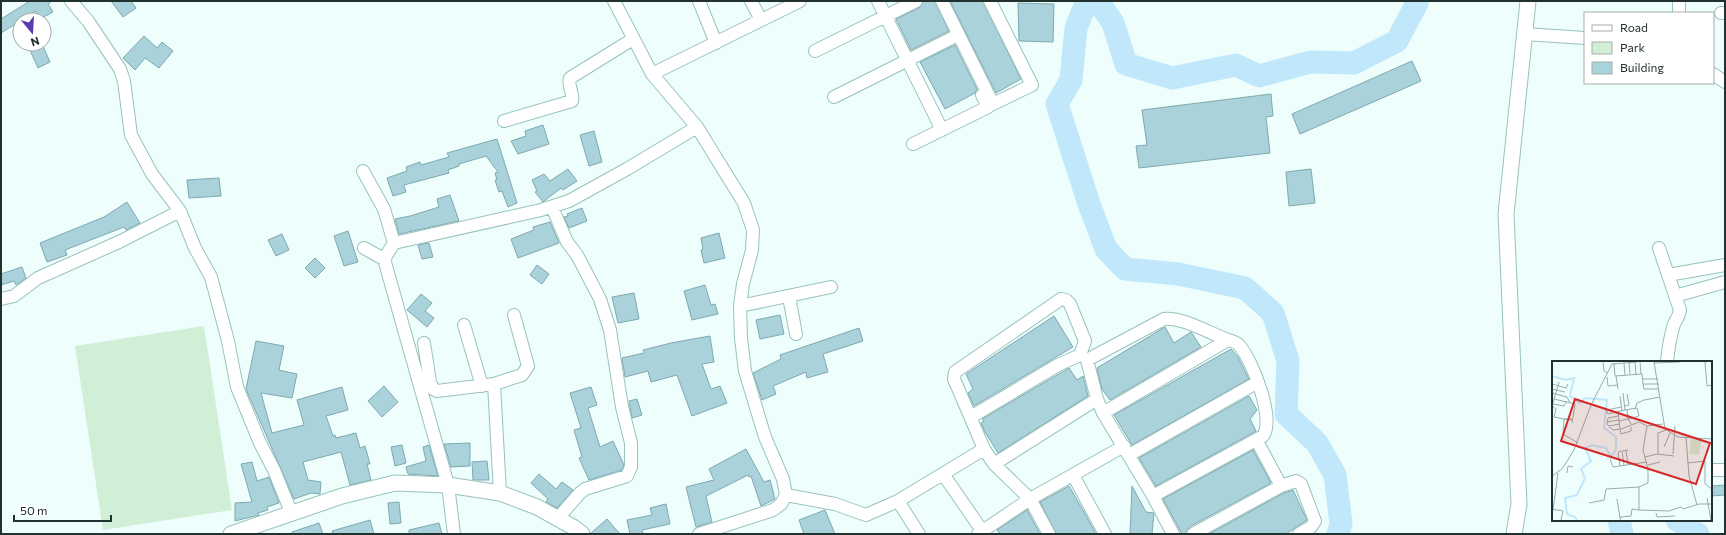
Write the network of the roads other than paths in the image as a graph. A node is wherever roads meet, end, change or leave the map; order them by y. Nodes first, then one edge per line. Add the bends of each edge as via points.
1 (71, 1) edge
2 (614, 1) edge
3 (699, 1) edge
4 (751, 1) edge
5 (800, 1) edge
6 (878, 1) edge
7 (916, 1) edge
8 (935, 1) edge
9 (942, 1) edge
10 (990, 1) edge
11 (1528, 1) edge
12 (1679, 1) edge
13 (1679, 12) edge
14 (886, 16) junction
15 (761, 20) junction
16 (1524, 34) junction
17 (956, 36) junction
18 (633, 38) junction
19 (1584, 38) edge
20 (716, 43) junction
21 (815, 51) dead end
22 (907, 60) junction
23 (652, 74) junction
24 (834, 97) dead end
25 (504, 121) dead end
26 (697, 126) junction
27 (942, 130) junction
28 (913, 144) dead end
29 (363, 171) dead end
30 (552, 207) junction
31 (180, 211) junction
32 (394, 243) junction
33 (364, 248) dead end
34 (1659, 248) dead end
35 (384, 260) junction
36 (1725, 265) edge
37 (1668, 275) junction
38 (1725, 282) edge
39 (830, 287) dead end
40 (1675, 296) junction
41 (789, 297) junction
42 (1, 299) edge
43 (740, 306) junction
44 (514, 315) dead end
45 (464, 324) dead end
46 (796, 334) dead end
47 (1228, 340) junction
48 (424, 343) dead end
49 (1084, 357) junction
50 (1667, 361) edge
51 (1258, 382) junction
52 (488, 385) junction
53 (1097, 399) junction
54 (1103, 413) junction
55 (971, 417) junction
56 (1257, 441) junction
57 (984, 449) junction
58 (1127, 450) junction
59 (994, 464) junction
60 (1712, 470) edge
61 (1725, 470) edge
62 (943, 474) junction
63 (1073, 475) junction
64 (448, 485) junction
65 (1281, 486) junction
66 (500, 493) junction
67 (786, 495) junction
68 (1153, 496) junction
69 (1030, 499) junction
70 (898, 501) junction
71 (291, 512) junction
72 (558, 518) junction
73 (987, 531) edge
74 (231, 534) edge
75 (454, 534) edge
76 (582, 534) edge
77 (699, 534) edge
78 (919, 534) edge
79 (1049, 534) edge
80 (1105, 534) edge
81 (1173, 534) edge
82 (1193, 534) edge
83 (1299, 534) edge
84 (1514, 534) edge

1 - 31 street via 88,21 120,69 131,134 152,174
2 - 18 street
3 - 20 street
4 - 15 street
5 - 15 street
6 - 14 street
7 - 14 street
8 - 17 street
9 - 17 street
10 - 17 street via 1032,85 993,104
11 - 16 street
12 - 13 street
14 - 21 street
14 - 22 street
15 - 20 street
16 - 19 street
16 - 84 street via 1506,214 1518,504
17 - 22 street
17 - 27 street via 988,107
18 - 23 street
18 - 25 street via 570,78 573,99 570,102
20 - 23 street
22 - 24 street
22 - 27 street
23 - 26 street
26 - 30 street via 628,169 569,201
26 - 43 street via 744,203 753,230 752,250
27 - 28 street
29 - 32 street via 384,209
30 - 32 street
30 - 72 street via 567,242 577,255 600,299 610,330 622,407 632,449 631,467 627,476 580,493
31 - 42 street via 119,242 38,278 14,296
31 - 71 street via 195,248 211,277 237,387
32 - 35 street
33 - 35 street
34 - 37 street
35 - 64 street
36 - 37 street
37 - 40 street
38 - 40 street
39 - 41 street
40 - 50 street via 1680,310 1674,325
41 - 43 street
41 - 46 street
43 - 67 street via 745,371 765,437 783,479
44 - 52 street via 528,366 522,375
45 - 52 street
47 - 49 street via 1168,318
47 - 51 street via 1239,344
47 - 54 street
48 - 52 street via 433,389 437,391
49 - 53 street
49 - 55 street via 1058,364
49 - 55 street via 1085,341 1070,304 1061,299 955,372 954,379
51 - 56 street via 1266,411 1267,430
51 - 58 street
52 - 66 street
53 - 54 street
53 - 59 street
54 - 58 street
55 - 57 street
56 - 65 street
56 - 68 street
57 - 59 street
57 - 62 street
58 - 63 street
58 - 68 street
59 - 69 street
60 - 61 street
62 - 70 street
62 - 73 street
63 - 69 street
63 - 80 street
64 - 66 street
64 - 71 street via 395,483
64 - 75 street
65 - 82 street
65 - 83 street via 1292,481 1301,484 1313,515 1315,521 1311,527
66 - 72 street
67 - 70 street via 835,504 863,515
67 - 77 street via 781,504 773,510
68 - 81 street
69 - 73 street
69 - 79 street
70 - 78 street
71 - 74 street
72 - 76 street

